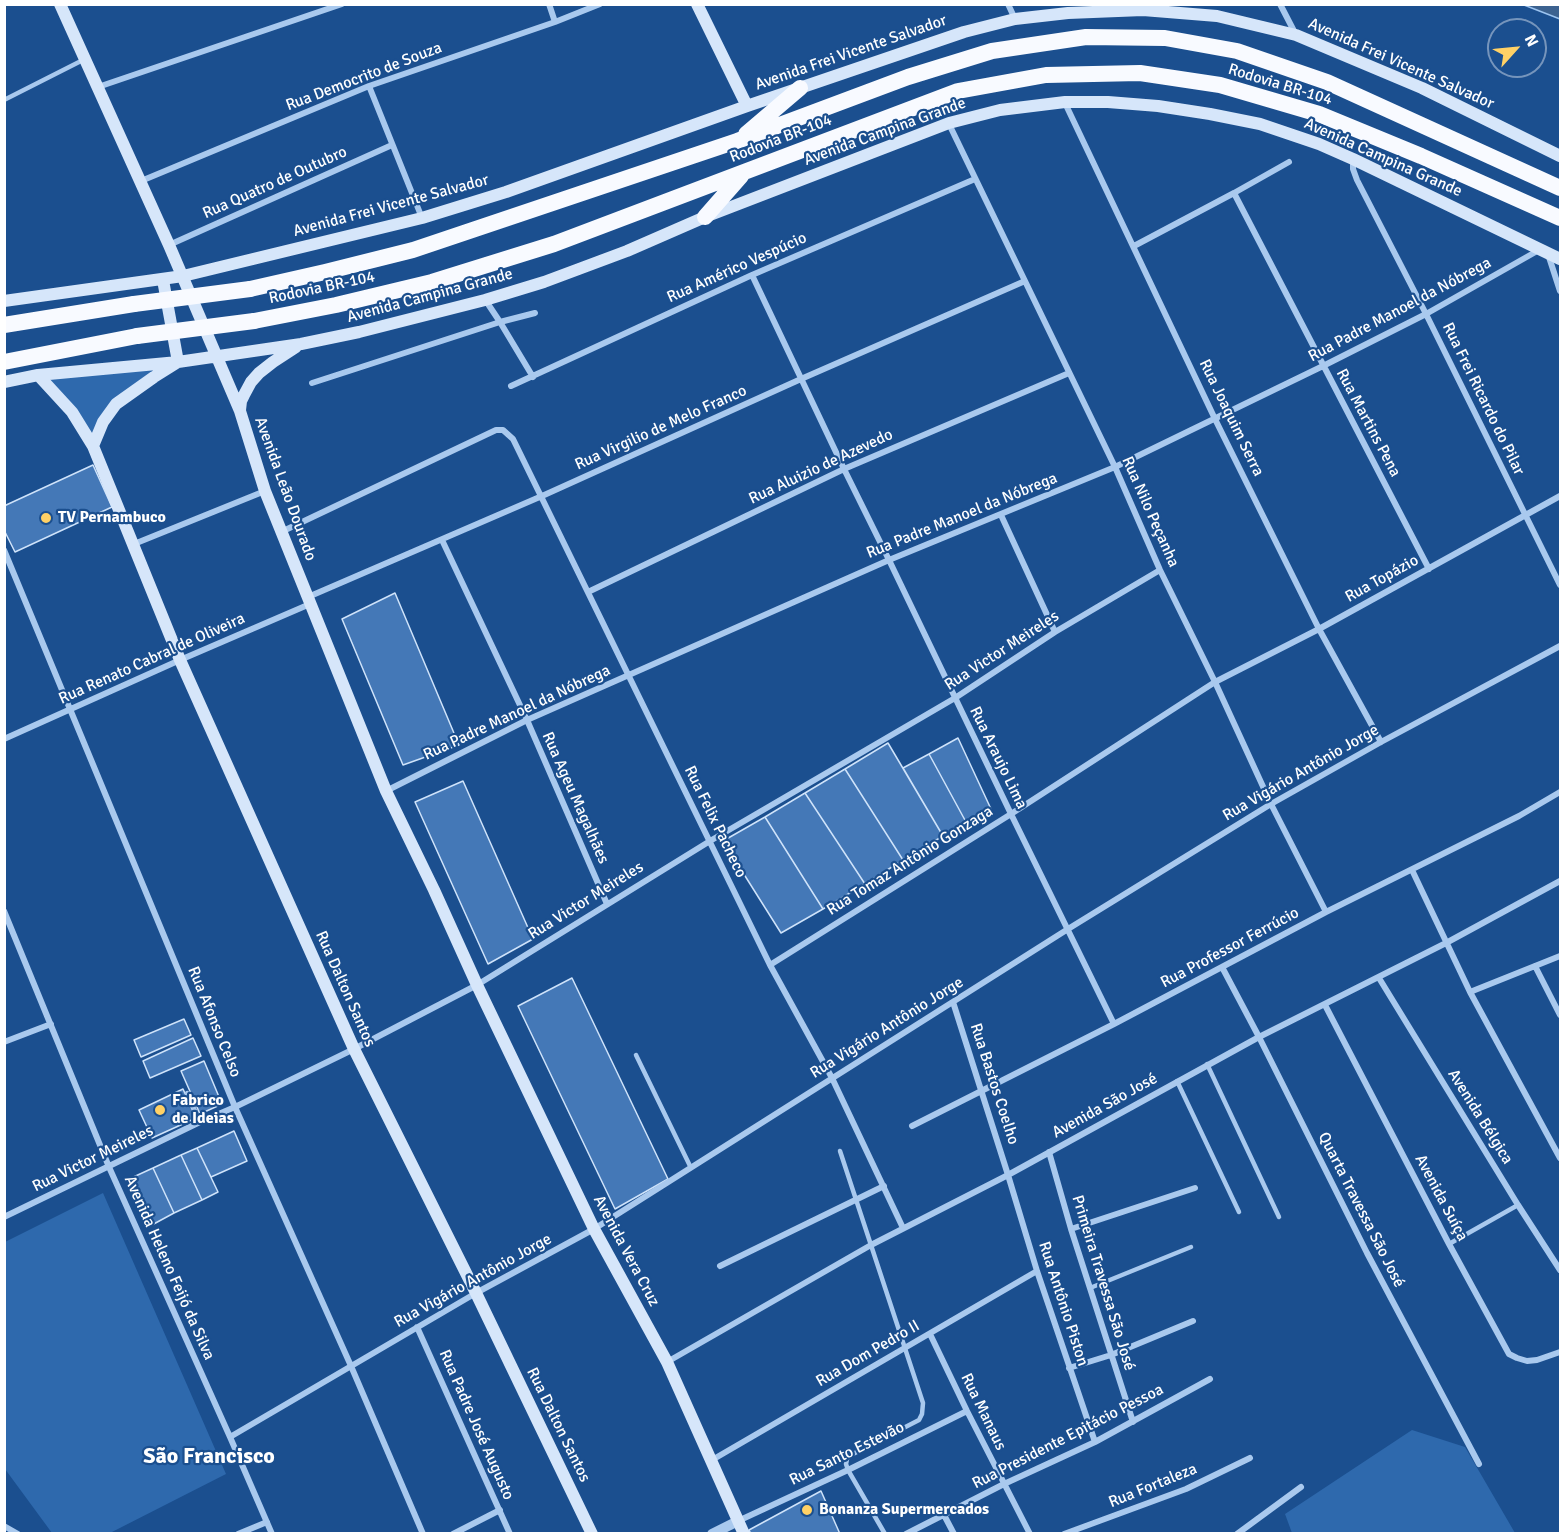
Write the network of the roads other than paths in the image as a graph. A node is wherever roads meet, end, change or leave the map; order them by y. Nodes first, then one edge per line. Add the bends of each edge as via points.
1 (60, 4) edge
2 (342, 4) edge
3 (549, 4) edge
4 (600, 4) edge
5 (696, 4) edge
6 (1008, 4) edge
7 (1280, 4) edge
8 (1142, 7) edge
9 (1015, 19) junction
10 (555, 22) junction
11 (1296, 35) junction
12 (85, 58) junction
13 (369, 86) junction
14 (98, 88) junction
15 (800, 88) junction
16 (4, 100) edge
17 (1065, 102) junction
18 (747, 106) junction
19 (949, 123) junction
20 (737, 141) junction
21 (392, 145) junction
22 (1560, 156) edge
23 (1353, 159) junction
24 (1289, 162) dead end
25 (744, 172) junction
26 (975, 179) junction
27 (141, 181) junction
28 (1560, 188) edge
29 (1234, 193) junction
30 (705, 217) junction
31 (422, 218) junction
32 (1560, 218) edge
33 (169, 245) junction
34 (1134, 246) junction
35 (1544, 252) junction
36 (1560, 259) edge
37 (752, 275) junction
38 (183, 276) junction
39 (163, 280) junction
40 (1025, 281) junction
41 (1560, 291) edge
42 (485, 300) junction
43 (4, 301) edge
44 (535, 313) dead end
45 (1426, 314) junction
46 (500, 322) junction
47 (4, 325) edge
48 (301, 344) junction
49 (217, 356) junction
50 (4, 362) edge
51 (178, 362) junction
52 (1323, 366) junction
53 (1069, 373) junction
54 (38, 375) junction
55 (533, 377) junction
56 (801, 379) junction
57 (4, 382) edge
58 (312, 382) dead end
59 (511, 387) dead end
60 (240, 411) junction
61 (1215, 419) junction
62 (93, 446) junction
63 (1115, 467) junction
64 (844, 469) junction
65 (265, 491) junction
66 (542, 496) junction
67 (1560, 496) edge
68 (1525, 514) junction
69 (1000, 515) junction
70 (281, 532) junction
71 (442, 540) junction
72 (134, 544) junction
73 (4, 550) edge
74 (889, 560) junction
75 (1429, 569) junction
76 (1160, 570) junction
77 (1560, 585) edge
78 (588, 592) junction
79 (309, 601) junction
80 (1319, 628) junction
81 (1055, 632) junction
82 (1560, 646) edge
83 (180, 660) junction
84 (628, 676) junction
85 (1215, 682) junction
86 (955, 699) junction
87 (71, 710) junction
88 (526, 720) junction
89 (4, 739) edge
90 (1381, 742) junction
91 (386, 791) junction
92 (1560, 792) edge
93 (1271, 804) junction
94 (1011, 814) junction
95 (710, 841) junction
96 (1412, 870) junction
97 (1560, 881) edge
98 (607, 904) junction
99 (4, 911) edge
100 (1326, 912) junction
101 (1068, 929) junction
102 (1446, 944) junction
103 (1560, 956) edge
104 (770, 965) junction
105 (1535, 966) junction
106 (1222, 968) junction
107 (1379, 978) junction
108 (477, 986) junction
109 (1470, 992) junction
110 (953, 1002) junction
111 (1325, 1005) junction
112 (1560, 1015) edge
113 (51, 1024) junction
114 (1114, 1024) junction
115 (1259, 1037) junction
116 (4, 1042) edge
117 (354, 1049) junction
118 (636, 1055) dead end
119 (1207, 1064) junction
120 (832, 1078) junction
121 (1177, 1082) junction
122 (982, 1092) junction
123 (187, 1093) dead end
124 (235, 1107) junction
125 (200, 1122) junction
126 (912, 1126) dead end
127 (840, 1151) dead end
128 (1049, 1152) junction
129 (1560, 1158) edge
130 (109, 1167) junction
131 (691, 1168) junction
132 (1008, 1175) junction
133 (884, 1186) junction
134 (1195, 1188) dead end
135 (857, 1200) junction
136 (1518, 1205) junction
137 (1239, 1212) dead end
138 (4, 1217) edge
139 (1279, 1218) dead end
140 (903, 1228) junction
141 (594, 1229) junction
142 (1071, 1229) junction
143 (1449, 1244) junction
144 (872, 1245) junction
145 (1191, 1247) dead end
146 (720, 1266) dead end
147 (1560, 1270) edge
148 (1037, 1271) junction
149 (1090, 1288) junction
150 (476, 1293) junction
151 (1193, 1321) dead end
152 (417, 1328) junction
153 (930, 1334) junction
154 (906, 1348) junction
155 (1560, 1352) edge
156 (1111, 1355) junction
157 (667, 1362) junction
158 (351, 1366) junction
159 (1069, 1368) junction
160 (1210, 1379) dead end
161 (967, 1411) junction
162 (1132, 1422) junction
163 (231, 1437) junction
164 (1095, 1442) junction
165 (1250, 1458) dead end
166 (712, 1460) junction
167 (1479, 1464) dead end
168 (848, 1470) junction
169 (1004, 1484) junction
170 (1300, 1487) dead end
171 (500, 1510) junction
172 (944, 1515) junction
173 (738, 1521) junction
174 (267, 1522) junction
175 (4, 1526) edge
176 (18, 1533) edge
177 (238, 1533) edge
178 (272, 1533) edge
179 (423, 1533) edge
180 (453, 1533) edge
181 (510, 1533) edge
182 (592, 1533) edge
183 (712, 1533) edge
184 (744, 1533) edge
185 (885, 1533) edge
186 (906, 1533) edge
187 (954, 1533) edge
188 (1030, 1533) edge
189 (1064, 1533) edge
190 (1237, 1533) edge

1 - 12 main road, Avenida Leão Dourado
2 - 14 street
3 - 10 street
4 - 10 street, Rua Democrito de Souza
5 - 18 main road
6 - 9 street
7 - 11 street
8 - 9 main road, Avenida Frei Vicente Salvador
8 - 11 main road, Avenida Frei Vicente Salvador via 1217,16
9 - 15 main road, Avenida Frei Vicente Salvador
10 - 13 street, Rua Democrito de Souza
11 - 22 main road, Avenida Frei Vicente Salvador via 1422,88
12 - 14 main road, Avenida Leão Dourado
12 - 16 lane
13 - 21 street
13 - 27 street, Rua Democrito de Souza
14 - 27 main road, Avenida Leão Dourado
15 - 18 main road, Avenida Frei Vicente Salvador
15 - 20 highway
17 - 19 main road, Avenida Campina Grande via 1000,110
17 - 23 main road, Avenida Campina Grande via 1158,106 1220,116 1260,124
17 - 34 street, Rua Joaquim Serra
18 - 31 main road, Avenida Frei Vicente Salvador
19 - 26 street, Rua Nilo Peçanha
19 - 30 main road, Avenida Campina Grande
20 - 28 highway, Rodovia BR-104 via 908,77 992,51 1086,37 1165,38 1237,51 1327,82
20 - 47 highway, Rodovia BR-104, bridge via 413,250 250,289
21 - 31 street
21 - 33 street, Rua Quatro de Outubro
23 - 35 main road, Avenida Campina Grande
23 - 45 street, Rua Frei Ricardo do Pilar via 1357,180
24 - 29 street
25 - 30 highway
25 - 32 highway, Rodovia BR-104 via 958,91 1046,75 1140,73 1220,85 1319,114
25 - 50 highway, Rodovia BR-104, bridge via 554,244 454,275 254,321 137,336
26 - 37 street, Rua Américo Vespúcio
26 - 40 street, Rua Nilo Peçanha
27 - 33 main road, Avenida Leão Dourado
29 - 34 street
29 - 52 street, Rua Martins Pena
30 - 42 main road, Avenida Campina Grande via 606,259
31 - 38 main road, Avenida Frei Vicente Salvador
33 - 38 main road, Avenida Leão Dourado
34 - 61 street, Rua Joaquim Serra
35 - 36 main road, Avenida Campina Grande
35 - 41 street
35 - 45 street, Rua Padre Manoel da Nóbrega
37 - 55 street, Rua Américo Vespúcio
37 - 56 street, Rua Araujo Lima
38 - 39 main road, Avenida Frei Vicente Salvador
38 - 49 main road, Avenida Leão Dourado
39 - 43 main road, Avenida Frei Vicente Salvador
39 - 51 main road
40 - 53 street, Rua Nilo Peçanha
40 - 56 street, Rua Virgilio de Melo Franco
42 - 46 street
42 - 48 main road, Avenida Campina Grande
44 - 46 street
45 - 52 street, Rua Padre Manoel da Nóbrega
45 - 68 street, Rua Frei Ricardo do Pilar
46 - 55 street
46 - 58 street
48 - 49 main road, Avenida Campina Grande
48 - 60 main road via 259,373 241,401
49 - 51 main road, Avenida Campina Grande
49 - 60 main road, Avenida Leão Dourado
51 - 54 main road, Avenida Campina Grande
51 - 62 main road via 116,404
52 - 61 street, Rua Padre Manoel da Nóbrega
52 - 75 street, Rua Martins Pena
53 - 63 street, Rua Nilo Peçanha
53 - 64 street, Rua Aluizio de Azevedo
54 - 57 main road, Avenida Campina Grande
54 - 62 main road, Rua Dalton Santos via 72,412
55 - 59 street, Rua Américo Vespúcio
56 - 64 street, Rua Araujo Lima
56 - 66 street, Rua Virgilio de Melo Franco
60 - 65 main road, Avenida Leão Dourado
61 - 63 street, Rua Padre Manoel da Nóbrega
61 - 80 street, Rua Joaquim Serra
62 - 72 main road, Rua Dalton Santos
63 - 69 street, Rua Padre Manoel da Nóbrega
63 - 76 street, Rua Nilo Peçanha
64 - 74 street, Rua Araujo Lima
64 - 78 street, Rua Aluizio de Azevedo
65 - 70 main road, Avenida Leão Dourado
65 - 72 street
66 - 70 street, Rua Felix Pacheco via 513,439 503,430 496,430
66 - 71 street, Rua Virgilio de Melo Franco
66 - 78 street, Rua Felix Pacheco
67 - 68 street, Rua Topázio
68 - 75 street, Rua Topázio
68 - 77 street, Rua Frei Ricardo do Pilar
69 - 74 street, Rua Padre Manoel da Nóbrega
69 - 81 street
70 - 79 main road, Avenida Leão Dourado
71 - 79 street, Rua Virgilio de Melo Franco
71 - 88 street, Rua Ageu Magalhães
72 - 83 main road, Rua Dalton Santos
73 - 87 street, Rua Afonso Celso
74 - 84 street, Rua Padre Manoel da Nóbrega
74 - 86 street, Rua Araujo Lima
75 - 80 street, Rua Topázio
76 - 81 street, Rua Victor Meireles
76 - 85 street, Rua Nilo Peçanha
78 - 84 street, Rua Felix Pacheco
79 - 83 street, Rua Renato Cabral de Oliveira
79 - 91 main road, Avenida Leão Dourado
80 - 85 street, Rua Topázio
80 - 90 street, Rua Joaquim Serra
81 - 86 street, Rua Victor Meireles
82 - 90 street, Rua Vigário Antônio Jorge
83 - 87 street, Rua Renato Cabral de Oliveira
83 - 117 main road, Rua Dalton Santos
84 - 88 street, Rua Padre Manoel da Nóbrega
84 - 95 street, Rua Felix Pacheco
85 - 93 street, Rua Nilo Peçanha
85 - 94 street, Rua Tomaz Antônio Gonzaga
86 - 94 street, Rua Araujo Lima
86 - 95 street, Rua Victor Meireles
87 - 89 street, Rua Renato Cabral de Oliveira
87 - 124 street, Rua Afonso Celso
88 - 91 street, Rua Padre Manoel da Nóbrega
88 - 98 street, Rua Ageu Magalhães
90 - 93 street, Rua Vigário Antônio Jorge
91 - 108 main road, Avenida Leão Dourado
92 - 96 street, Rua Professor Ferrúcio
93 - 100 street, Rua Nilo Peçanha
93 - 101 street, Rua Vigário Antônio Jorge
94 - 101 street, Rua Araujo Lima
94 - 104 street, Rua Tomaz Antônio Gonzaga
95 - 98 street, Rua Victor Meireles
95 - 104 street, Rua Felix Pacheco
96 - 100 street, Rua Professor Ferrúcio
96 - 102 street
97 - 102 street, Avenida São José
98 - 108 street, Rua Victor Meireles
99 - 113 street, Avenida Heleno Feijó da Silva
100 - 106 street, Rua Professor Ferrúcio
101 - 110 street, Rua Vigário Antônio Jorge
101 - 114 street, Rua Araujo Lima
102 - 107 street, Avenida São José
102 - 109 street
103 - 105 street
104 - 120 street, Rua Felix Pacheco
105 - 109 street
105 - 112 street
106 - 114 street, Rua Professor Ferrúcio
106 - 115 street, Quarta Travessa São José
107 - 111 street, Avenida São José
107 - 136 street, Avenida Bélgica
108 - 117 street, Rua Victor Meireles
108 - 141 main road, Avenida Vera Cruz
109 - 129 street
110 - 120 street, Rua Vigário Antônio Jorge
110 - 122 street, Rua Bastos Coelho
111 - 115 street, Avenida São José
111 - 143 street, Avenida Suíça
113 - 116 street
113 - 130 street, Avenida Heleno Feijó da Silva
114 - 122 street, Rua Professor Ferrúcio
115 - 119 street, Avenida São José
115 - 167 street, Quarta Travessa São José
117 - 124 street, Rua Victor Meireles
117 - 150 main road, Rua Dalton Santos
118 - 131 lane
119 - 121 street, Avenida São José
119 - 139 lane
120 - 131 street, Rua Vigário Antônio Jorge
120 - 133 street, Rua Felix Pacheco
121 - 128 street, Avenida São José
121 - 137 lane
122 - 126 street, Rua Professor Ferrúcio
122 - 132 street, Rua Bastos Coelho
123 - 125 lane
124 - 125 street, Rua Victor Meireles
124 - 158 street, Rua Afonso Celso
125 - 130 street, Rua Victor Meireles
127 - 135 lane
128 - 132 street, Avenida São José
128 - 142 street, Primeira Travessa São José
130 - 138 street, Rua Victor Meireles
130 - 163 street, Avenida Heleno Feijó da Silva
131 - 141 street, Rua Vigário Antônio Jorge
132 - 140 street, Avenida São José
132 - 148 street, Rua Antônio Piston
133 - 135 street
133 - 140 street, Rua Felix Pacheco
134 - 142 street
135 - 144 lane
135 - 146 street
136 - 143 lane
136 - 147 street, Avenida Bélgica
140 - 144 street, Avenida São José
141 - 150 street, Rua Vigário Antônio Jorge
141 - 157 main road, Avenida Vera Cruz
142 - 149 street, Primeira Travessa São José
143 - 155 street, Avenida Suíça via 1509,1354 1527,1361
144 - 154 lane
144 - 157 street, Avenida São José
145 - 149 lane
148 - 153 street, Rua Dom Pedro II
148 - 159 street, Rua Antônio Piston
149 - 156 street, Primeira Travessa São José
150 - 152 street, Rua Vigário Antônio Jorge
150 - 182 main road, Rua Dalton Santos
151 - 156 street
152 - 158 street, Rua Vigário Antônio Jorge
152 - 171 street, Rua Padre José Augusto
153 - 154 street, Rua Dom Pedro II
153 - 161 street, Rua Manaus
154 - 166 street, Rua Dom Pedro II
154 - 168 lane via 923,1403 922,1414 919,1420 851,1455 847,1459
156 - 159 street
156 - 162 street, Primeira Travessa São José
157 - 166 main road, Avenida Vera Cruz
158 - 163 street, Rua Vigário Antônio Jorge
158 - 179 street, Rua Afonso Celso
159 - 164 street, Rua Antônio Piston
160 - 162 street, Rua Presidente Epitácio Pessoa
161 - 168 street, Rua Santo Estevão
161 - 169 street, Rua Manaus
162 - 164 street, Rua Presidente Epitácio Pessoa
163 - 174 street, Avenida Heleno Feijó da Silva
164 - 169 street, Rua Presidente Epitácio Pessoa
165 - 189 street, Rua Fortaleza via 1186,1489
166 - 173 main road, Avenida Vera Cruz
168 - 173 street, Rua Santo Estevão
168 - 185 lane
169 - 172 street, Rua Presidente Epitácio Pessoa
169 - 188 street, Rua Manaus
170 - 190 street
171 - 180 street
171 - 181 street, Rua Padre José Augusto
172 - 186 street, Rua Presidente Epitácio Pessoa
172 - 187 street
173 - 183 street
173 - 184 main road, Avenida Vera Cruz
174 - 177 street
174 - 178 street, Avenida Heleno Feijó da Silva
175 - 176 street

